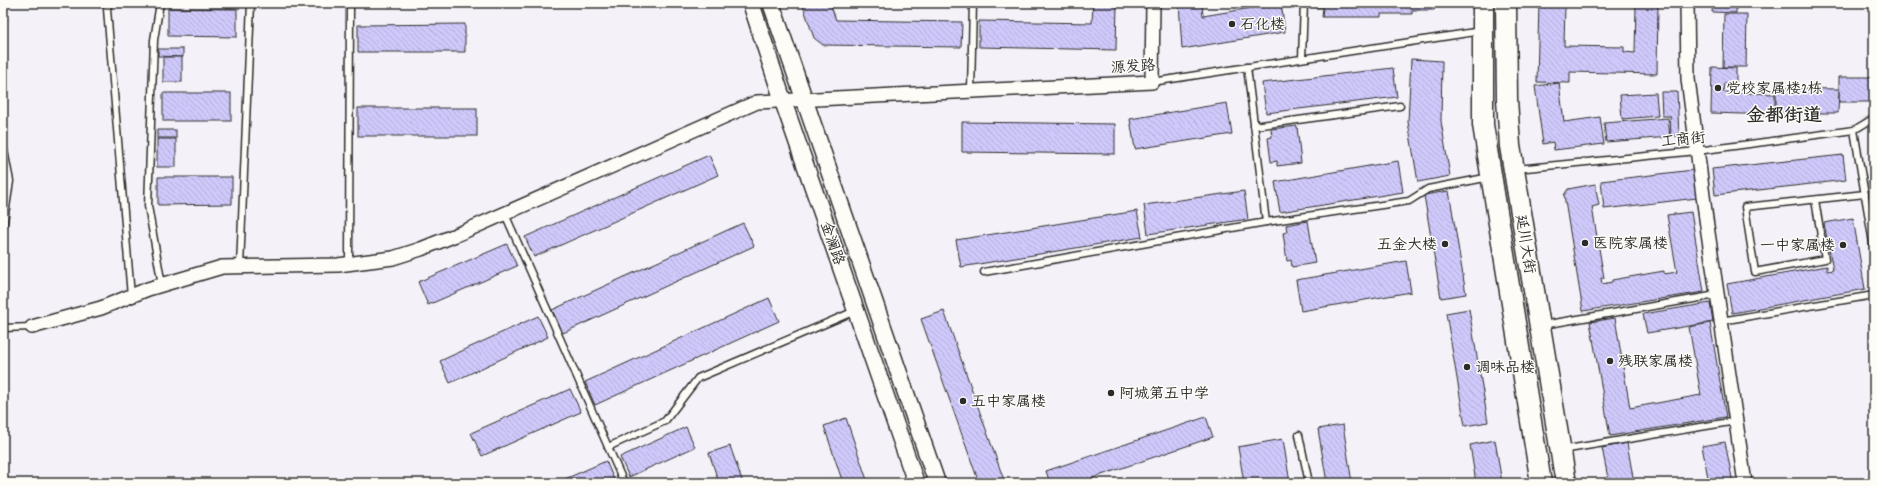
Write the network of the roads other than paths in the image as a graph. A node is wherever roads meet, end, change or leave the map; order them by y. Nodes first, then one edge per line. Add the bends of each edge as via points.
1 (109, 3) edge
2 (160, 3) edge
3 (251, 3) edge
4 (350, 3) edge
5 (751, 3) edge
6 (772, 3) edge
7 (973, 3) edge
8 (1153, 3) edge
9 (1304, 3) edge
10 (1483, 3) edge
11 (1506, 3) edge
12 (1686, 3) edge
13 (1482, 30) junction
14 (1302, 58) junction
15 (1247, 67) junction
16 (1152, 82) junction
17 (971, 91) junction
18 (804, 100) junction
19 (783, 101) junction
20 (1400, 106) dead end
21 (1874, 118) edge
22 (1254, 126) junction
23 (1854, 130) junction
24 (3, 149) edge
25 (1697, 151) junction
26 (1514, 170) junction
27 (1492, 177) junction
28 (1865, 194) junction
29 (1815, 200) junction
30 (505, 214) junction
31 (1266, 222) junction
32 (3, 228) edge
33 (1874, 249) edge
34 (349, 264) junction
35 (240, 267) junction
36 (984, 272) dead end
37 (162, 285) junction
38 (1718, 295) junction
39 (1874, 295) edge
40 (131, 296) junction
41 (856, 310) junction
42 (1721, 321) junction
43 (1540, 326) junction
44 (32, 327) joint
45 (3, 328) edge
46 (1736, 421) junction
47 (1299, 435) dead end
48 (608, 447) junction
49 (1561, 450) junction
50 (624, 483) edge
51 (916, 483) edge
52 (937, 483) edge
53 (1309, 483) edge
54 (1541, 483) edge
55 (1566, 483) edge
56 (1746, 483) edge

1 - 40 lane via 107,9
2 - 37 lane via 154,40 148,206
3 - 35 lane
4 - 34 lane
5 - 19 street, 金澜路
6 - 18 street, 金澜路
7 - 17 lane
8 - 16 street
9 - 14 lane
10 - 13 main road, 延川大街
11 - 26 main road, 延川大街 via 1507,99
12 - 25 street via 1688,79
13 - 14 lane, 源发路
13 - 27 main road, 延川大街 via 1483,125
14 - 15 lane, 源发路
15 - 16 lane, 源发路
15 - 22 lane
16 - 17 street, 源发路
17 - 18 street, 源发路
18 - 19 street, 源发路
18 - 52 street, 金澜路
19 - 30 street, 源发路 via 757,102
19 - 41 street, 金澜路
20 - 22 lane
21 - 23 lane
22 - 31 lane
23 - 25 lane, 工商街
23 - 28 lane
24 - 32 lane via 10,181
25 - 26 lane, 工商街
25 - 38 street
26 - 43 main road, 延川大街
27 - 31 lane via 1428,189 1409,201
27 - 54 main road, 延川大街
28 - 29 lane
28 - 33 lane
29 - 29 lane via 1744,207 1755,272 1825,259
30 - 34 street, 源发路 via 393,258
30 - 48 lane
31 - 36 lane
34 - 35 street, 源发路
35 - 37 street, 源发路 via 222,267
37 - 40 street, 源发路
38 - 42 street
38 - 43 lane
39 - 42 lane
40 - 44 street, 源发路 via 101,308
41 - 48 lane via 698,378 665,421
41 - 51 street, 金澜路
42 - 46 street
43 - 49 main road, 延川大街
44 - 45 lane
46 - 49 lane
46 - 56 street
47 - 53 lane
48 - 50 lane
49 - 55 main road, 延川大街

